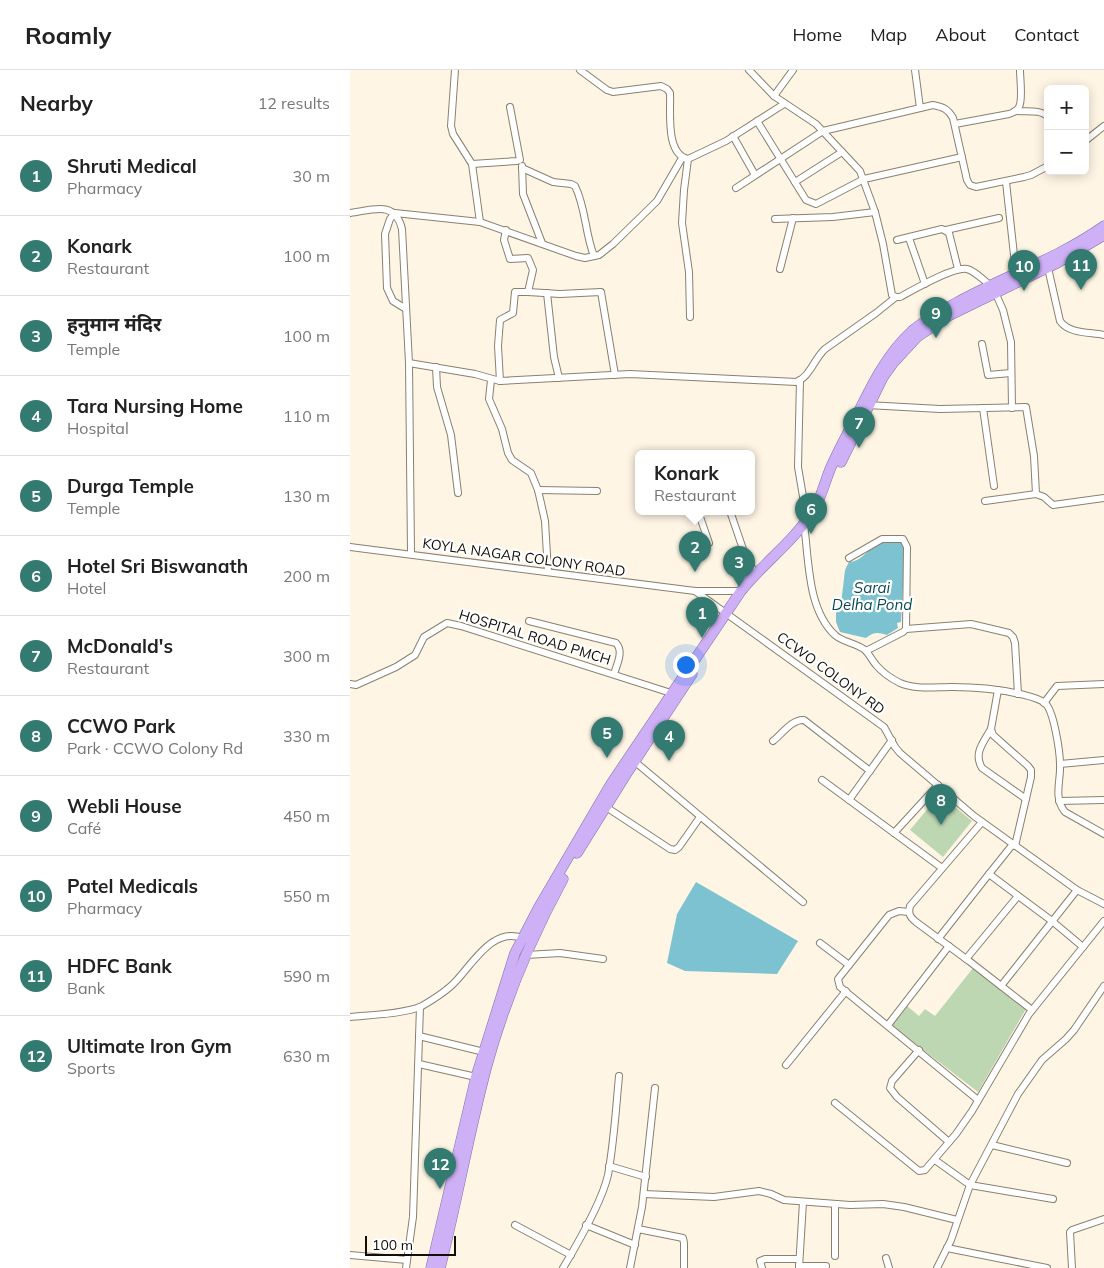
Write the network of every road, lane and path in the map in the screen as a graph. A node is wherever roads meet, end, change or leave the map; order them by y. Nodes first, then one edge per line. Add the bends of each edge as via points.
1 (455, 70) edge
2 (580, 70) edge
3 (749, 70) edge
4 (792, 70) edge
5 (915, 70) edge
6 (1020, 70) edge
7 (774, 96) junction
8 (784, 104) junction
9 (510, 107) dead end
10 (920, 108) junction
11 (1015, 112) junction
12 (1044, 113) edge
13 (757, 121) junction
14 (955, 124) junction
15 (1104, 126) edge
16 (823, 131) junction
17 (733, 136) junction
18 (1089, 139) edge
19 (842, 152) junction
20 (685, 158) junction
21 (962, 158) junction
22 (780, 159) junction
23 (520, 160) junction
24 (472, 164) junction
25 (522, 168) junction
26 (1044, 168) edge
27 (755, 176) junction
28 (864, 179) junction
29 (795, 182) junction
30 (1006, 182) junction
31 (736, 188) dead end
32 (875, 212) junction
33 (350, 213) edge
34 (395, 213) junction
35 (793, 218) junction
36 (1000, 218) dead end
37 (775, 219) dead end
38 (480, 222) junction
39 (1104, 226) edge
40 (506, 230) junction
41 (946, 230) junction
42 (1104, 235) edge
43 (909, 238) junction
44 (897, 240) dead end
45 (542, 243) junction
46 (594, 256) junction
47 (780, 268) dead end
48 (1048, 268) junction
49 (958, 269) junction
50 (1016, 273) junction
51 (925, 284) junction
52 (992, 288) junction
53 (528, 292) junction
54 (547, 293) junction
55 (896, 297) junction
56 (406, 309) junction
57 (690, 317) dead end
58 (1104, 334) edge
59 (982, 344) dead end
60 (409, 363) junction
61 (436, 367) junction
62 (1012, 373) junction
63 (615, 375) junction
64 (559, 378) junction
65 (491, 380) junction
66 (800, 380) junction
67 (500, 381) junction
68 (866, 405) junction
69 (983, 408) junction
70 (1012, 408) junction
71 (994, 486) dead end
72 (538, 490) junction
73 (597, 491) dead end
74 (458, 493) dead end
75 (1036, 494) junction
76 (1104, 498) edge
77 (985, 501) dead end
78 (699, 515) edge
79 (731, 515) edge
80 (806, 522) junction
81 (709, 543) dead end
82 (350, 547) edge
83 (411, 554) junction
84 (849, 558) dead end
85 (767, 564) junction
86 (548, 572) junction
87 (755, 574) junction
88 (695, 591) junction
89 (741, 591) junction
90 (728, 615) junction
91 (529, 621) dead end
92 (906, 629) junction
93 (866, 652) junction
94 (614, 674) junction
95 (350, 684) edge
96 (1104, 684) edge
97 (998, 690) junction
98 (671, 693) junction
99 (1018, 694) junction
100 (1044, 703) junction
101 (991, 729) junction
102 (892, 740) junction
103 (774, 741) dead end
104 (1104, 760) edge
105 (634, 761) junction
106 (1060, 764) junction
107 (870, 771) junction
108 (622, 774) junction
109 (822, 780) dead end
110 (938, 785) junction
111 (1026, 799) junction
112 (849, 800) junction
113 (1104, 800) edge
114 (1059, 801) junction
115 (606, 807) junction
116 (700, 817) junction
117 (982, 822) junction
118 (894, 833) junction
119 (1104, 834) edge
120 (1014, 845) junction
121 (942, 868) junction
122 (989, 874) junction
123 (1076, 890) junction
124 (1018, 896) junction
125 (803, 902) dead end
126 (1104, 904) edge
127 (909, 912) junction
128 (1052, 921) junction
129 (1104, 921) edge
130 (938, 939) junction
131 (527, 940) junction
132 (820, 943) dead end
133 (949, 946) junction
134 (1083, 948) junction
135 (526, 955) junction
136 (603, 959) dead end
137 (966, 959) junction
138 (849, 965) junction
139 (1001, 986) junction
140 (1104, 986) edge
141 (846, 991) junction
142 (420, 1007) junction
143 (1032, 1010) junction
144 (350, 1017) edge
145 (888, 1025) junction
146 (419, 1036) junction
147 (919, 1050) junction
148 (484, 1052) junction
149 (419, 1064) junction
150 (786, 1065) dead end
151 (619, 1076) dead end
152 (476, 1077) junction
153 (655, 1088) dead end
154 (978, 1100) junction
155 (836, 1103) dead end
156 (950, 1142) junction
157 (992, 1145) junction
158 (935, 1160) junction
159 (1067, 1163) dead end
160 (609, 1166) junction
161 (646, 1176) junction
162 (970, 1185) junction
163 (644, 1194) junction
164 (1053, 1199) dead end
165 (803, 1202) junction
166 (835, 1204) junction
167 (1104, 1219) edge
168 (957, 1220) junction
169 (515, 1225) dead end
170 (586, 1225) junction
171 (638, 1229) junction
172 (635, 1244) junction
173 (947, 1248) junction
174 (571, 1255) junction
175 (350, 1256) edge
176 (835, 1256) dead end
177 (886, 1258) dead end
178 (407, 1260) junction
179 (799, 1264) edge
180 (826, 1266) dead end
181 (406, 1268) edge
182 (431, 1268) edge
183 (440, 1268) edge
184 (563, 1268) edge
185 (630, 1268) edge
186 (684, 1268) edge
187 (762, 1268) edge
188 (889, 1268) edge
189 (937, 1268) edge
190 (1047, 1268) edge
191 (1072, 1268) edge

1 - 24 street via 451,126
2 - 20 street via 613,92 662,86 667,89 670,94 670,130 678,154
3 - 7 street
4 - 7 street
5 - 10 street
6 - 11 street via 1020,101
7 - 8 street
8 - 13 street
8 - 16 street
9 - 23 street
10 - 14 street via 942,107 949,112
10 - 16 street
11 - 12 street
11 - 14 street
13 - 17 street
13 - 22 street
14 - 21 street
15 - 18 street
16 - 19 street
16 - 22 street
17 - 20 street
17 - 27 street
19 - 28 street
19 - 29 street
20 - 46 street via 657,201 604,252
20 - 57 street via 682,223 689,272
21 - 28 street
21 - 30 street via 970,185
22 - 27 street
22 - 29 street
23 - 24 street
23 - 25 street
24 - 38 street
25 - 45 street via 523,194
25 - 46 street via 553,182 575,186
26 - 30 street via 1031,176
27 - 31 street
28 - 29 street via 816,204 806,200
28 - 32 street
30 - 50 street
32 - 35 street
32 - 55 street via 890,291
33 - 34 street via 380,208
34 - 38 street
34 - 56 street via 402,229
34 - 56 street via 385,234 387,288 393,301
35 - 37 street
35 - 47 street
36 - 41 street
38 - 40 street
39 - 50 highway
40 - 45 street
40 - 53 street via 504,240 510,260 528,258 534,270
41 - 43 street
41 - 49 street
42 - 48 highway
43 - 44 street
43 - 51 street
45 - 46 street via 576,256
48 - 52 highway
48 - 58 street via 1060,321 1064,326
49 - 51 street
49 - 52 street via 970,271
50 - 52 highway
51 - 55 street
52 - 62 street via 1003,310
52 - 68 highway via 916,337 893,363
53 - 54 street
53 - 67 street via 515,292 513,313 500,320
54 - 63 street via 601,292
54 - 64 street
55 - 66 street via 818,355
56 - 60 street
59 - 62 street via 988,375
60 - 61 street
60 - 83 street
61 - 65 street
61 - 74 street via 437,387 450,430
62 - 70 street
63 - 64 street
63 - 66 street
64 - 67 street
65 - 67 street
65 - 72 street via 489,398 508,453 512,460 531,473
66 - 80 street via 798,467
68 - 69 street
68 - 80 highway via 826,492
69 - 70 street
69 - 71 street
70 - 75 street via 1026,407
72 - 73 street
72 - 86 street via 545,521
75 - 76 street via 1053,504
75 - 77 street
78 - 81 street
79 - 87 street
80 - 85 highway
80 - 93 street via 814,598 823,621 836,636
82 - 83 street, KOYLA NAGAR COLONY ROAD
83 - 86 street, KOYLA NAGAR COLONY ROAD
84 - 92 street via 882,539 903,539 907,548
85 - 87 highway
85 - 90 highway via 759,579
86 - 88 street, KOYLA NAGAR COLONY ROAD
87 - 89 highway
88 - 89 street, KOYLA NAGAR COLONY ROAD
88 - 90 street, KOYLA NAGAR COLONY ROAD
89 - 90 highway
90 - 98 highway
90 - 102 street, CCWO COLONY RD via 884,727
90 - 105 highway
91 - 94 street via 616,643 620,652
92 - 93 street
92 - 99 street via 971,624 1009,633 1013,637
93 - 97 street via 885,673 911,686
94 - 95 street, HOSPITAL ROAD PMCH via 447,623 424,637 415,655 396,668 356,685
94 - 98 street, HOSPITAL ROAD PMCH
96 - 100 street via 1057,686
97 - 99 street
97 - 101 street
98 - 108 highway
99 - 100 street
100 - 106 street via 1051,714
101 - 111 street via 997,740 1031,770
101 - 111 street via 978,755 978,762
102 - 107 street
102 - 110 street, CCWO COLONY RD via 900,753
103 - 107 street via 793,723 804,720
104 - 106 street
105 - 108 highway
105 - 116 street
106 - 114 street
107 - 112 street
108 - 115 highway
108 - 131 highway via 586,826
109 - 112 street
110 - 117 street, CCWO COLONY RD
110 - 118 street
111 - 120 street
112 - 118 street
113 - 114 street
114 - 119 street via 1065,812
115 - 116 street via 675,850
115 - 131 highway
116 - 125 street
117 - 120 street, CCWO COLONY RD
117 - 121 street
118 - 121 street
120 - 122 street
120 - 123 street, CCWO COLONY RD
121 - 127 street via 910,906
122 - 124 street
122 - 130 street
123 - 126 street, CCWO COLONY RD
123 - 128 street
124 - 128 street
124 - 137 street
127 - 130 street via 911,918
127 - 138 street via 898,911 889,915
128 - 134 street
128 - 139 street
129 - 134 street
130 - 133 street
131 - 135 highway
131 - 142 street via 514,934 498,938 446,991
131 - 148 highway via 510,970
132 - 138 street
133 - 137 street
133 - 145 street
134 - 143 street
135 - 136 street via 560,954
135 - 183 highway via 488,1063
137 - 139 street
138 - 141 street via 838,980
139 - 143 street
140 - 157 street via 1074,1030 1031,1073
141 - 145 street
141 - 150 street
142 - 144 street
142 - 146 street
143 - 154 street
145 - 147 street
146 - 148 street
146 - 149 street
147 - 154 street
147 - 156 street via 892,1081 890,1088 896,1097
148 - 152 highway
149 - 152 street
149 - 178 street via 413,1217
151 - 160 street
152 - 182 highway
153 - 161 street
154 - 156 street
155 - 158 street via 919,1171 925,1170
156 - 158 street
157 - 159 street
157 - 162 street
158 - 162 street
160 - 161 street
160 - 170 street via 602,1192
161 - 163 street
162 - 164 street
162 - 168 street
163 - 165 street via 714,1197 759,1191 780,1200
163 - 171 street
165 - 166 street
165 - 179 street
166 - 168 street via 893,1205
166 - 176 street
167 - 191 street via 1070,1232
168 - 173 street
169 - 174 street
170 - 172 street
170 - 174 street
171 - 172 street
171 - 186 street via 683,1238
172 - 185 street
173 - 189 street
173 - 190 street
174 - 184 street
175 - 178 street
177 - 188 street
178 - 181 street
179 - 180 street
179 - 187 street via 762,1259

